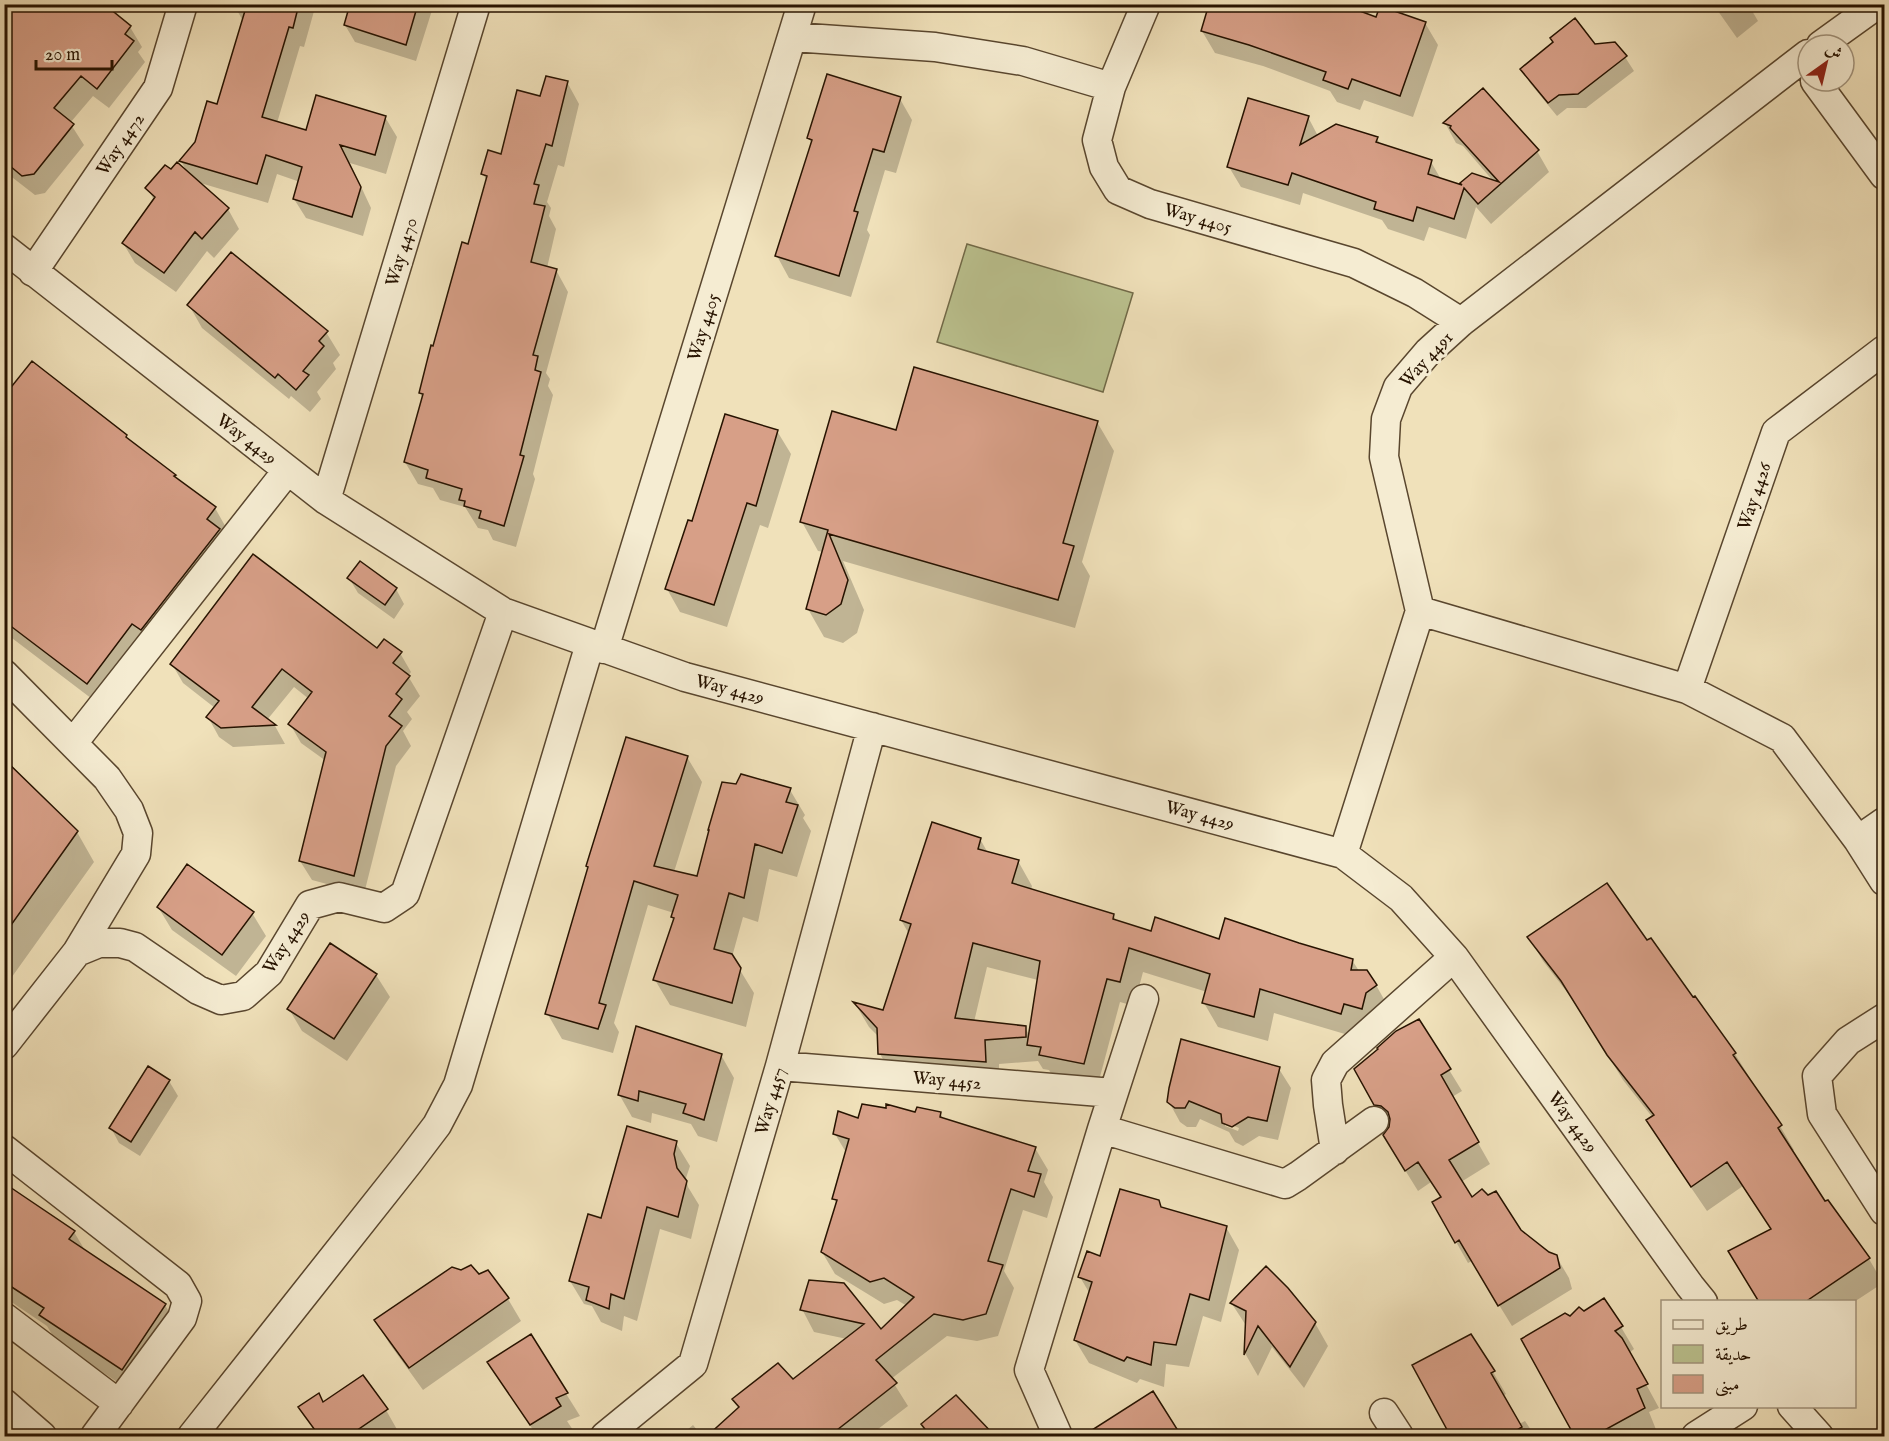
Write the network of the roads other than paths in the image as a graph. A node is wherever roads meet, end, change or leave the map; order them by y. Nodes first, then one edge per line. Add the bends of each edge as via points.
1 (183, 4) edge
2 (476, 4) edge
3 (802, 4) edge
4 (1146, 4) edge
5 (1878, 4) edge
6 (1844, 33) edge
7 (793, 37) junction
8 (1796, 72) edge
9 (1112, 87) junction
10 (1830, 93) edge
11 (1884, 175) edge
12 (4, 248) edge
13 (33, 272) junction
14 (1461, 322) junction
15 (1884, 350) edge
16 (287, 471) junction
17 (326, 500) junction
18 (1420, 611) junction
19 (503, 612) junction
20 (597, 647) junction
21 (4, 674) edge
22 (1687, 688) junction
23 (872, 727) junction
24 (73, 743) junction
25 (1884, 822) edge
26 (1858, 840) junction
27 (1343, 854) junction
28 (1884, 881) edge
29 (77, 952) junction
30 (1454, 957) junction
31 (1144, 999) dead end
32 (1884, 1018) edge
33 (4, 1045) edge
34 (780, 1066) junction
35 (1113, 1093) junction
36 (1374, 1121) dead end
37 (1102, 1129) junction
38 (4, 1149) edge
39 (1335, 1150) junction
40 (1884, 1211) edge
41 (1701, 1300) edge
42 (4, 1317) edge
43 (4, 1402) edge
44 (119, 1404) junction
45 (1741, 1408) edge
46 (1793, 1408) edge
47 (1384, 1413) dead end
48 (42, 1437) edge
49 (95, 1437) edge
50 (192, 1437) edge
51 (605, 1437) edge
52 (1058, 1437) edge
53 (1399, 1437) edge
54 (1696, 1437) edge
55 (1819, 1437) edge

1 - 13 street, Way 4472 via 158,88
2 - 17 street, Way 4470
3 - 7 street, Way 4405
4 - 9 street, Way 4405
5 - 6 street, Way 4491
7 - 9 street via 934,47 1023,61
7 - 20 street, Way 4405
8 - 14 street, Way 4491
9 - 14 street, Way 4405 via 1097,140 1104,167 1118,190 1150,204 1354,263 1415,292
10 - 11 street
12 - 13 street, Way 4429
13 - 16 street, Way 4429
14 - 18 street, Way 4491 via 1398,387 1386,419 1384,457
15 - 22 street, Way 4426 via 1776,432
16 - 17 street, Way 4429
16 - 24 street
17 - 19 street, Way 4429
18 - 22 street
18 - 27 street
19 - 20 street, Way 4429
19 - 29 street, Way 4429 via 405,894 384,908 339,897 310,905 269,973 243,996 221,1000 198,990 135,947 99,943
20 - 23 street, Way 4429 via 685,677
20 - 50 street, Way 4405 via 458,1085 437,1125 416,1153
21 - 24 street
22 - 26 street via 1782,738
23 - 27 street, Way 4429
23 - 34 street, Way 4457
24 - 29 street via 107,778 129,810 138,833 136,854
25 - 26 street
26 - 28 street
27 - 30 street, Way 4429 via 1401,898
29 - 33 street
30 - 39 street via 1335,1063 1326,1080
30 - 41 street, Way 4429
31 - 35 street
32 - 40 street via 1848,1041 1817,1076 1821,1114
34 - 35 street, Way 4452
34 - 51 street, Way 4457 via 693,1364
35 - 37 street
36 - 39 street
37 - 39 street via 1285,1184
37 - 52 street via 1029,1370
38 - 44 street via 178,1285 187,1301 182,1318
42 - 44 street
43 - 48 street
44 - 49 street
45 - 54 street
46 - 55 street
47 - 53 street

